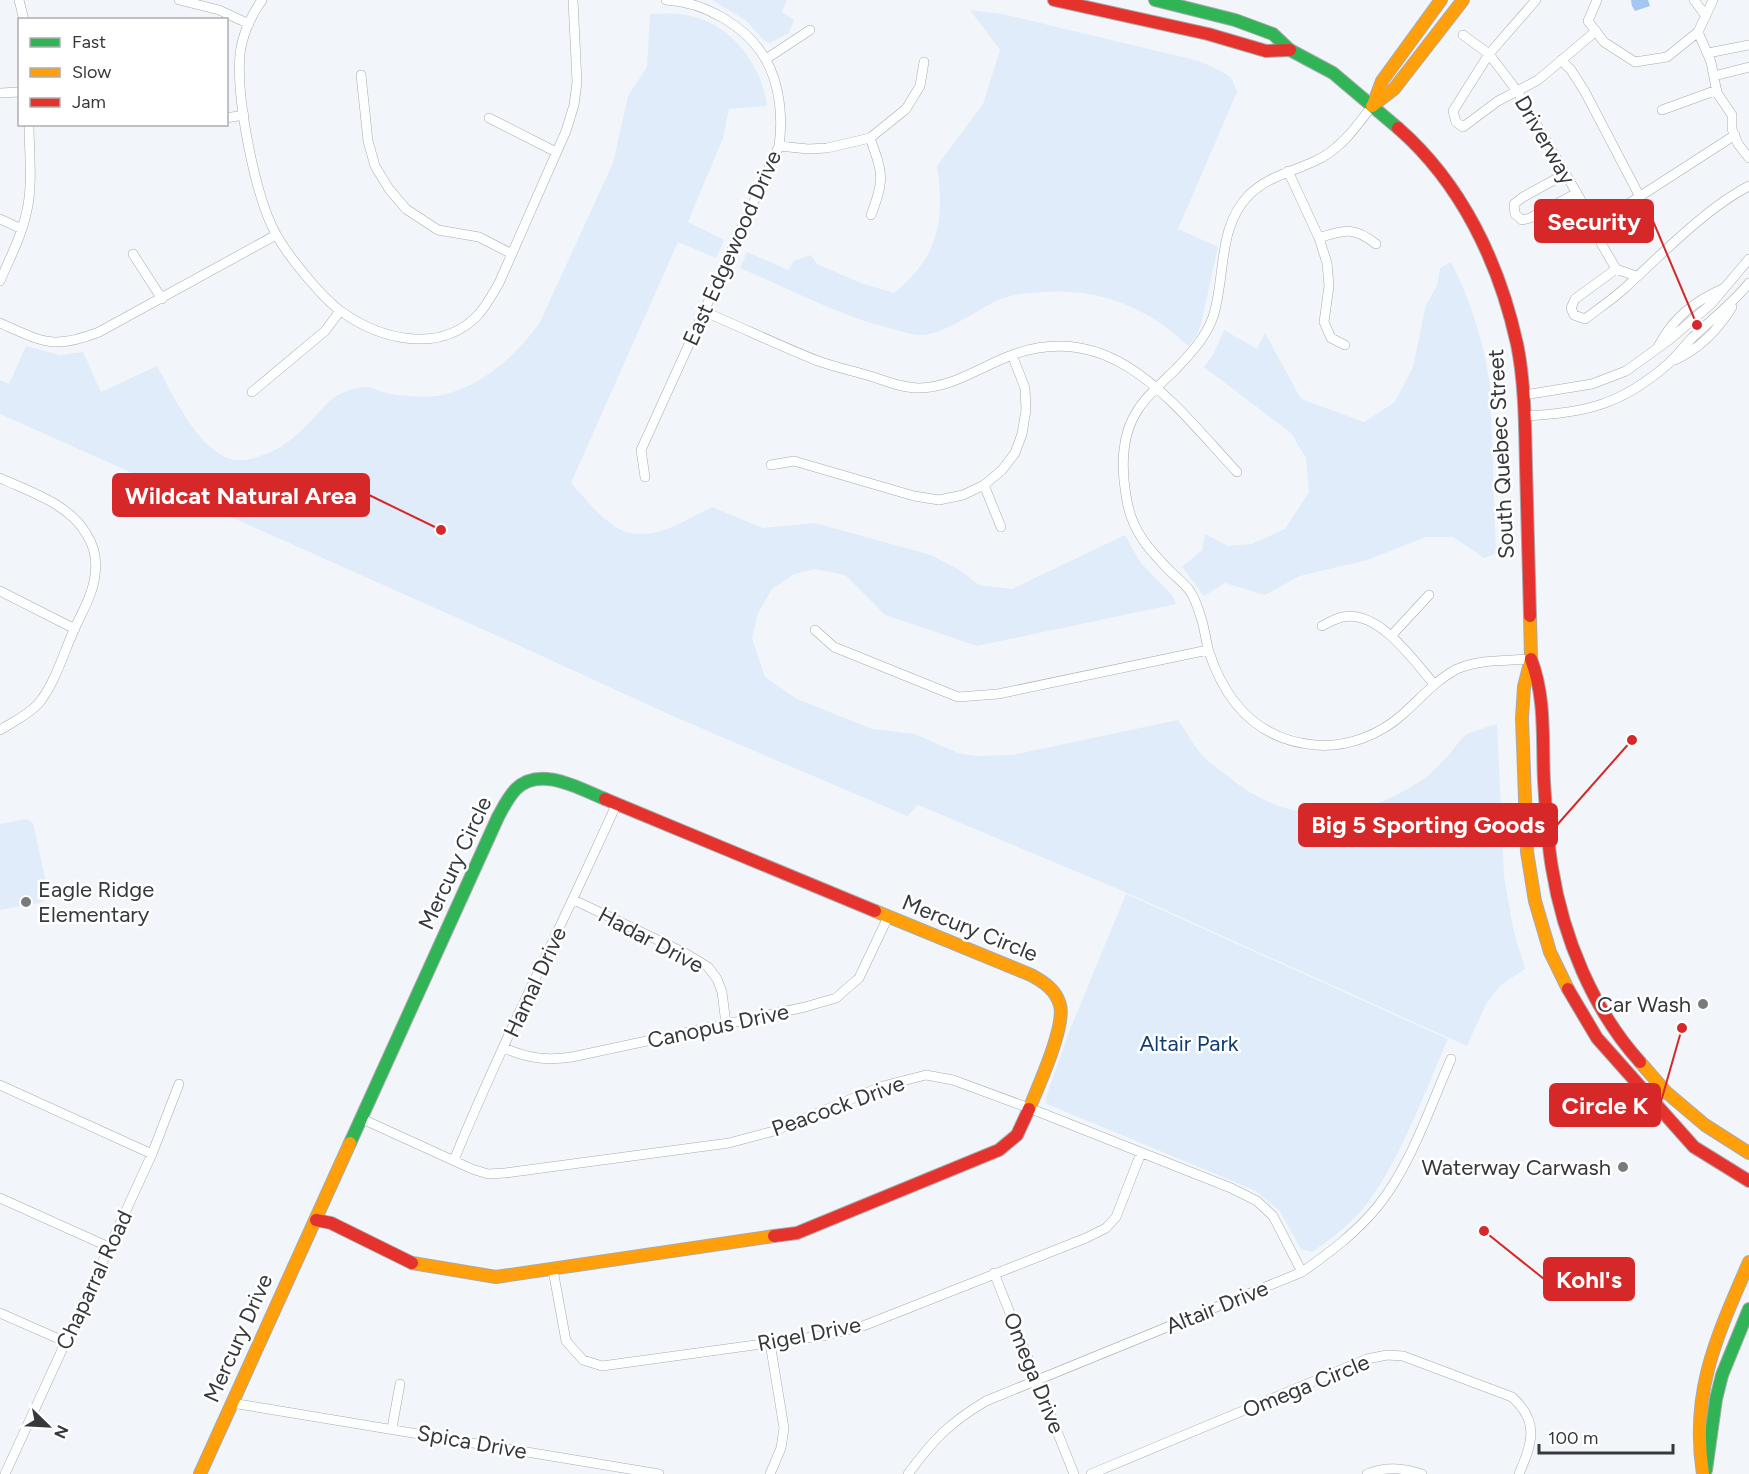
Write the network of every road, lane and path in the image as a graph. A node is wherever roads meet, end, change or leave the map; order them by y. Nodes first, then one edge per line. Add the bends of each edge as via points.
1 (19, 0) edge
2 (179, 0) edge
3 (262, 0) edge
4 (573, 0) edge
5 (666, 0) edge
6 (1054, 0) edge
7 (1155, 0) edge
8 (1441, 0) edge
9 (1463, 0) edge
10 (1536, 0) edge
11 (1597, 0) edge
12 (1694, 0) edge
13 (1713, 0) edge
14 (1706, 16) junction
15 (24, 18) edge
16 (249, 24) junction
17 (810, 30) dead end
18 (1596, 31) junction
19 (1698, 32) junction
20 (1463, 35) dead end
21 (1749, 45) edge
22 (1290, 50) junction
23 (1708, 53) junction
24 (1489, 54) junction
25 (766, 59) junction
26 (1562, 60) junction
27 (924, 62) dead end
28 (1749, 67) edge
29 (361, 75) dead end
30 (1714, 76) junction
31 (1717, 90) junction
32 (1517, 91) junction
33 (18, 92) edge
34 (0, 93) edge
35 (1372, 106) junction
36 (1662, 111) dead end
37 (244, 115) junction
38 (228, 118) edge
39 (489, 118) dead end
40 (29, 126) edge
41 (1735, 135) junction
42 (870, 138) junction
43 (778, 146) junction
44 (556, 152) junction
45 (1749, 158) edge
46 (1288, 171) junction
47 (1565, 174) junction
48 (1749, 186) edge
49 (1576, 193) junction
50 (1640, 196) junction
51 (871, 215) dead end
52 (0, 219) edge
53 (1597, 224) junction
54 (22, 229) junction
55 (276, 235) junction
56 (1319, 238) junction
57 (1376, 244) dead end
58 (512, 254) junction
59 (133, 255) dead end
60 (1749, 259) edge
61 (1616, 269) junction
62 (1636, 276) junction
63 (0, 281) edge
64 (1749, 283) edge
65 (162, 299) junction
66 (340, 311) junction
67 (705, 312) junction
68 (0, 323) edge
69 (1345, 345) dead end
70 (1012, 355) junction
71 (1158, 387) junction
72 (252, 392) dead end
73 (1524, 395) junction
74 (1525, 416) junction
75 (771, 465) dead end
76 (1237, 472) dead end
77 (645, 477) dead end
78 (0, 478) edge
79 (984, 485) junction
80 (1001, 527) dead end
81 (0, 591) edge
82 (1429, 595) dead end
83 (1322, 626) dead end
84 (75, 629) junction
85 (816, 630) dead end
86 (1391, 636) junction
87 (1208, 650) junction
88 (1531, 659) junction
89 (1434, 684) junction
90 (0, 730) edge
91 (616, 805) junction
92 (573, 900) junction
93 (888, 917) junction
94 (726, 1024) junction
95 (504, 1048) junction
96 (1451, 1059) dead end
97 (0, 1084) edge
98 (179, 1084) dead end
99 (1029, 1108) junction
100 (360, 1118) junction
101 (1141, 1153) junction
102 (1749, 1153) edge
103 (152, 1154) junction
104 (454, 1160) junction
105 (1749, 1181) edge
106 (0, 1198) edge
107 (316, 1220) junction
108 (109, 1247) junction
109 (1749, 1262) edge
110 (553, 1270) junction
111 (1302, 1272) junction
112 (994, 1273) junction
113 (1749, 1309) edge
114 (0, 1313) edge
115 (66, 1342) junction
116 (770, 1344) junction
117 (1036, 1381) junction
118 (400, 1384) dead end
119 (232, 1403) junction
120 (392, 1428) junction
121 (5, 1474) edge
122 (200, 1474) edge
123 (659, 1474) edge
124 (770, 1474) edge
125 (908, 1474) edge
126 (1074, 1474) edge
127 (1091, 1474) edge
128 (1366, 1474) edge
129 (1422, 1474) edge
130 (1519, 1474) edge
131 (1704, 1474) edge

1 - 15 street
2 - 16 street via 219,10
3 - 16 street
4 - 44 street via 576,94
5 - 25 street, East Edgewood Drive via 700,7 718,16 737,28
6 - 22 main road, South Quebec Street via 1266,51
7 - 22 main road, South Quebec Street via 1273,33
8 - 35 main road via 1382,80
9 - 35 main road via 1394,89
10 - 24 street
11 - 18 street via 1588,21
12 - 14 street
13 - 14 street
14 - 19 street
16 - 37 street via 239,77
17 - 25 street
18 - 19 street via 1604,42 1635,62 1668,57
18 - 26 street
19 - 23 street
20 - 24 street, Driverway
21 - 23 street
22 - 35 main road, South Quebec Street via 1333,73
23 - 30 street
24 - 32 street, Driverway
24 - 32 street via 1453,111 1456,122 1463,127
25 - 43 street, East Edgewood Drive via 780,108
26 - 32 street
26 - 50 street via 1585,93
27 - 42 street via 920,86 906,109
28 - 30 street
29 - 58 street via 368,141 375,166 389,189 406,208 438,230 479,237
30 - 31 street
31 - 36 street
31 - 41 street via 1732,115
32 - 47 street, Driverway
33 - 34 street
35 - 46 street via 1329,153
35 - 73 main road, South Quebec Street via 1427,157 1476,229 1507,305
37 - 38 street
37 - 55 street via 257,182
39 - 44 street
40 - 54 street via 30,185
41 - 45 street
41 - 50 street
42 - 43 street via 827,148
42 - 51 street via 882,173 881,189
43 - 67 street, East Edgewood Drive
44 - 58 street
46 - 56 street
46 - 71 street via 1247,196 1234,216 1226,240 1214,315 1203,338
47 - 49 street, Driverway
47 - 49 street via 1514,204 1515,214 1522,220 1530,218
48 - 62 street
49 - 53 street, Driverway
50 - 53 street
52 - 54 street
53 - 61 street, Driverway via 1601,243
54 - 63 street
55 - 65 street
55 - 66 street via 304,273
56 - 57 street via 1349,230
56 - 69 street via 1329,286 1324,322 1331,338
58 - 66 street via 489,302 475,318 439,338 391,336
59 - 65 street
60 - 73 street via 1726,287 1702,297 1674,322 1657,349 1626,371 1579,387
61 - 62 street
61 - 62 street via 1575,299 1571,306 1574,315 1585,319
64 - 74 street via 1670,362 1637,387 1605,404 1575,412
65 - 68 street via 99,332 57,344
66 - 72 street via 325,331
67 - 70 street via 819,361 916,388 952,383
67 - 77 street, East Edgewood Drive via 641,450
70 - 71 street via 1062,346 1101,352
70 - 79 street via 1025,388 1022,434 1002,471
71 - 76 street
71 - 87 street via 1139,408 1128,431 1122,457 1127,504 1135,529 1150,552 1189,591 1198,608
73 - 74 main road, South Quebec Street
74 - 88 main road, South Quebec Street
75 - 79 street via 794,461 939,500
78 - 84 street via 63,509 78,520 88,536 94,552 95,575
79 - 80 street
81 - 84 street
82 - 86 street
83 - 86 street via 1342,617 1357,616
84 - 90 street via 47,691 36,706
85 - 87 street via 834,647 958,698 998,694
86 - 89 street
87 - 89 street via 1222,687 1238,708 1257,724 1298,743 1338,744 1371,735 1402,715
88 - 89 street via 1469,664
88 - 102 main road, South Quebec Street via 1542,708 1551,870 1560,915 1578,962 1618,1035 1646,1070 1688,1112
88 - 105 main road, South Quebec Street via 1522,718 1527,852 1535,901 1557,969 1597,1038 1645,1093 1696,1149
91 - 92 street, Hamal Drive
91 - 93 main road, Mercury Circle
91 - 100 main road, Mercury Circle via 547,778 531,779 513,790
92 - 94 street, Hadar Drive via 708,966 722,992
92 - 95 street, Hamal Drive
93 - 94 street, Canopus Drive via 859,978 836,998
93 - 99 main road, Mercury Circle via 1048,984 1062,1011
94 - 95 street, Canopus Drive via 553,1060
95 - 104 street, Hamal Drive
96 - 111 street, Altair Drive via 1412,1149 1378,1206 1329,1253
97 - 103 street
98 - 103 street, Chaparral Road
99 - 101 street, Peacock Drive
99 - 104 street, Peacock Drive via 953,1080 926,1076 883,1086 774,1131 729,1143 505,1173 488,1174
99 - 110 main road, Mercury Circle via 1016,1137 999,1150 797,1233
100 - 104 street, Peacock Drive
100 - 107 main road, Mercury Circle
101 - 111 street, Peacock Drive via 1257,1201 1273,1216
101 - 112 street, Rigel Drive via 1116,1217 1106,1228
103 - 108 street, Chaparral Road
106 - 108 street
107 - 110 main road, Mercury Circle via 331,1222 413,1263 496,1277
107 - 119 main road, Mercury Drive
108 - 115 street, Chaparral Road
109 - 131 main road via 1703,1384 1698,1437
110 - 116 street, Rigel Drive via 566,1341 583,1360 602,1366
111 - 117 street, Altair Drive
112 - 116 street, Rigel Drive via 863,1326
112 - 117 street, Omega Drive
113 - 131 main road via 1722,1376
114 - 115 street
115 - 121 street, Chaparral Road
116 - 124 street via 784,1428 782,1448
117 - 125 street, Altair Drive via 986,1401 949,1425
117 - 126 street, Omega Drive
118 - 120 street, Spica Drive
119 - 120 street, Spica Drive
119 - 122 main road, Mercury Drive
120 - 123 street, Spica Drive
127 - 130 street, Omega Circle via 1367,1359 1387,1355 1429,1365 1512,1397 1522,1406 1532,1434
128 - 129 street via 1388,1468

